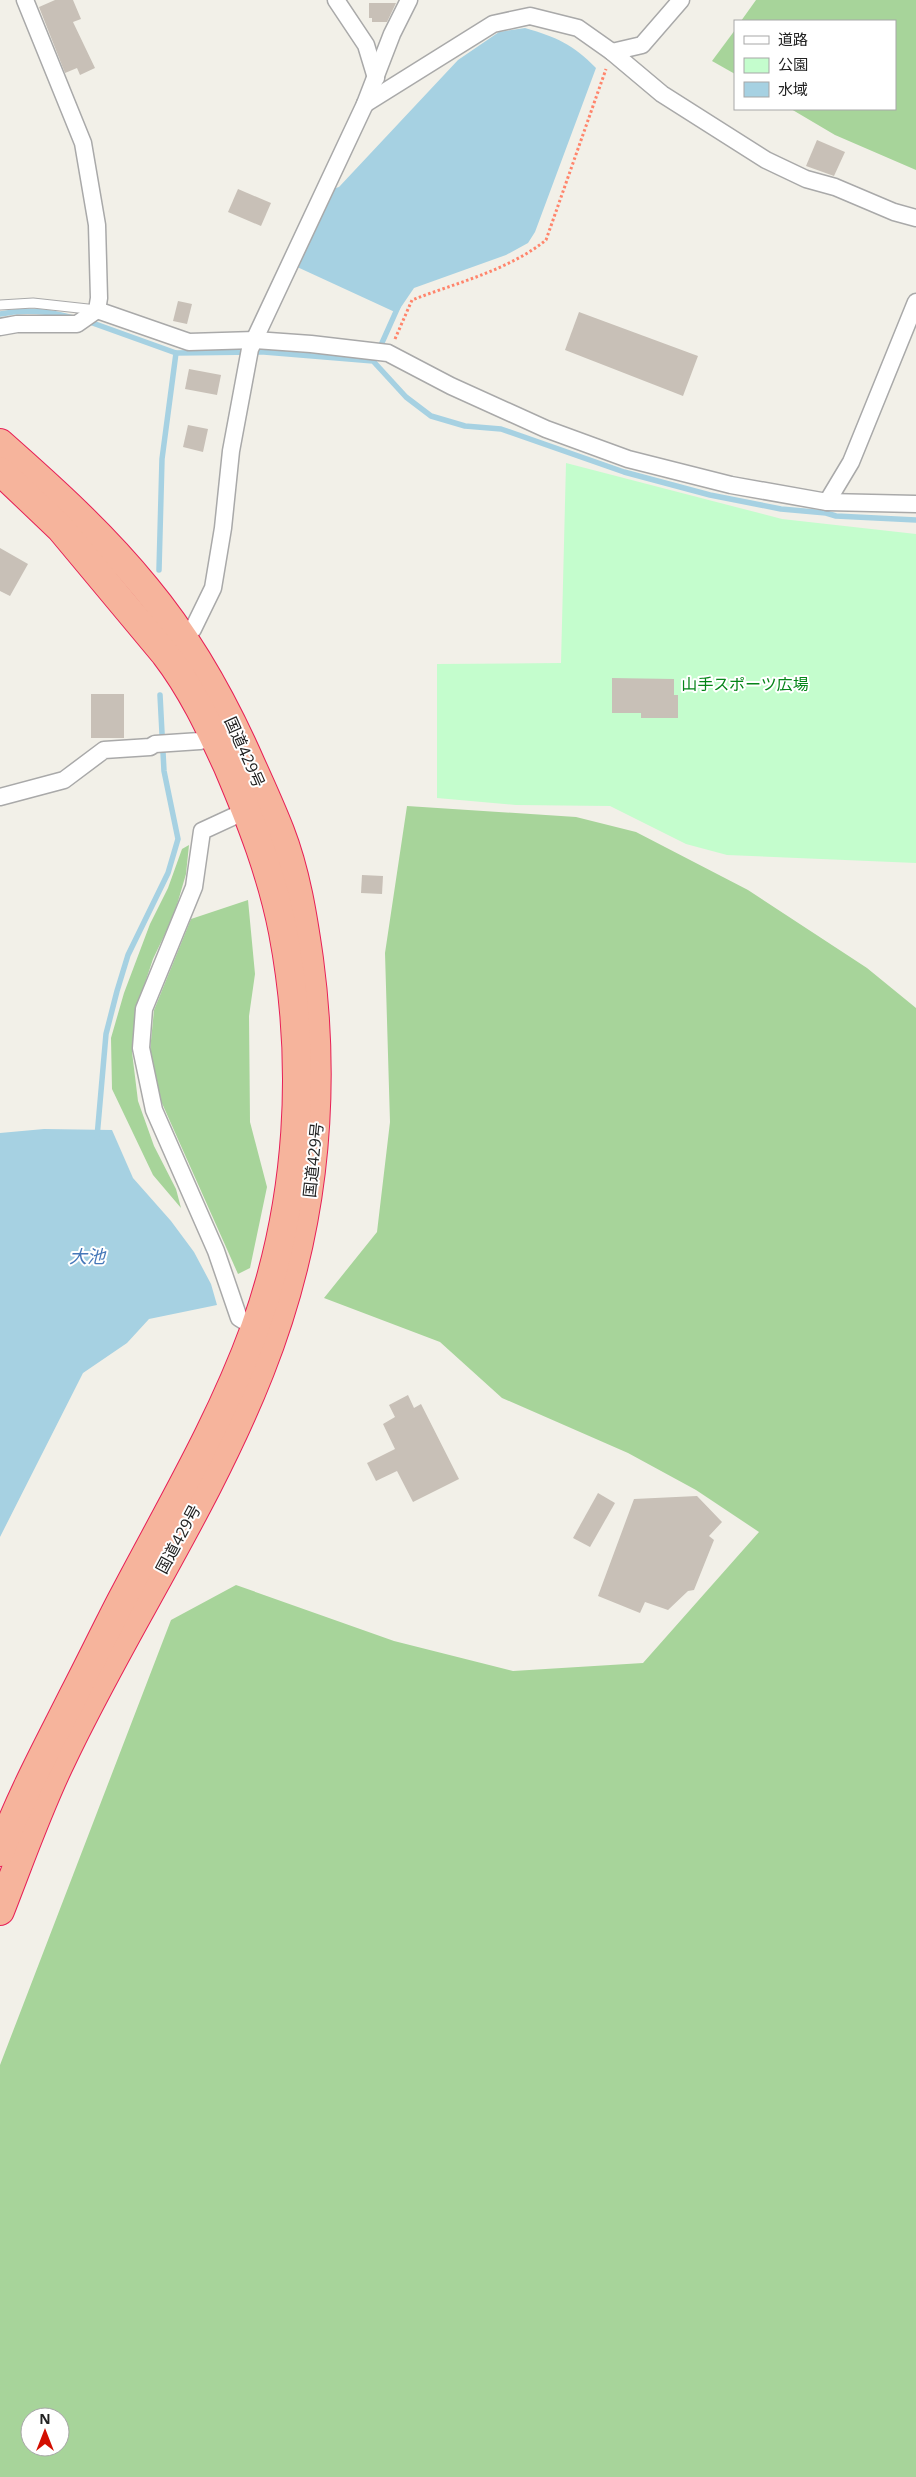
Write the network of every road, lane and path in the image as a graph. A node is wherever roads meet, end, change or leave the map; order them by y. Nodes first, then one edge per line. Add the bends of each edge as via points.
1 (25, 0) edge
2 (336, 0) edge
3 (410, 0) edge
4 (680, 0) edge
5 (612, 52) junction
6 (376, 78) junction
7 (365, 104) junction
8 (916, 218) edge
9 (916, 302) edge
10 (0, 305) edge
11 (88, 317) junction
12 (0, 327) edge
13 (250, 350) junction
14 (388, 354) junction
15 (0, 443) edge
16 (0, 470) edge
17 (826, 502) junction
18 (916, 504) edge
19 (175, 647) junction
20 (225, 734) junction
21 (0, 797) edge
22 (257, 806) junction
23 (264, 1333) junction
24 (0, 1852) edge
25 (0, 1911) edge

1 - 11 street via 83,143 97,225
2 - 6 street via 366,45
3 - 6 street via 392,34
4 - 5 street via 642,45
5 - 7 street via 578,28 530,16 493,24
5 - 8 street via 662,94 766,160 806,179
5 - 14 path via 546,240 498,267 412,300
6 - 7 street
7 - 13 street
9 - 17 street via 852,462
10 - 11 lane via 33,303
11 - 12 street
11 - 13 street via 189,342
13 - 14 street via 311,344
13 - 19 street via 231,451 213,588 196,624
14 - 17 street via 546,429 628,459 731,485
15 - 19 highway, 国道429号 via 103,538 147,590
16 - 19 highway, 国道429号
17 - 18 street
19 - 20 highway, 国道429号 via 204,669
20 - 21 street via 163,743 150,748 104,750 64,780
20 - 22 highway, 国道429号
22 - 23 highway, 国道429号 via 281,833 302,911 315,1000 318,1087 308,1207 291,1280
22 - 23 street via 202,831 194,887 144,1009 141,1048 154,1110 216,1251 238,1318
23 - 24 highway, 国道429号 via 121,1601 46,1749
23 - 25 highway, 国道429号 via 248,1400 211,1478 61,1760

